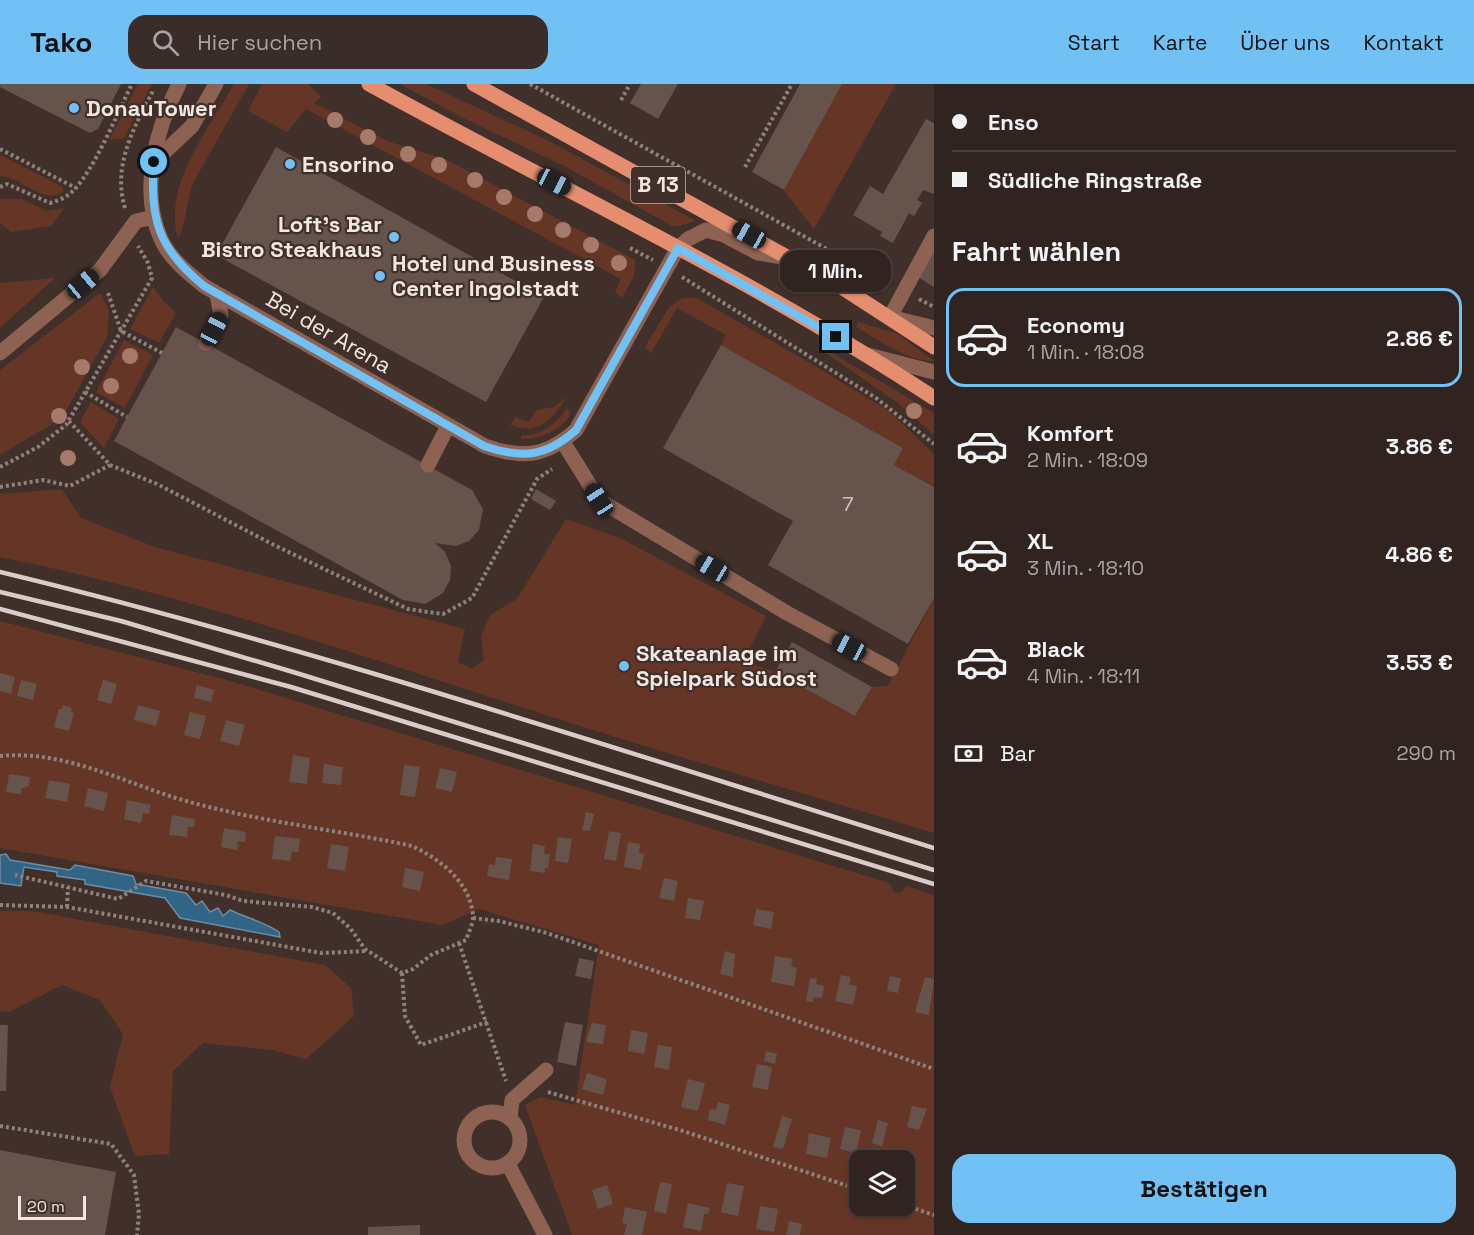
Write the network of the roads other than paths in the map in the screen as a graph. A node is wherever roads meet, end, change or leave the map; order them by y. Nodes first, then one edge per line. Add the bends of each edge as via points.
1 (178, 84) edge
2 (216, 84) edge
3 (369, 84) edge
4 (474, 84) edge
5 (154, 162) junction
6 (154, 217) junction
7 (934, 236) edge
8 (678, 248) junction
9 (790, 258) junction
10 (218, 294) junction
11 (890, 317) junction
12 (934, 328) edge
13 (206, 343) dead end
14 (934, 347) edge
15 (0, 353) edge
16 (868, 355) junction
17 (934, 372) edge
18 (934, 398) edge
19 (448, 426) junction
20 (562, 442) junction
21 (428, 465) dead end
22 (891, 669) dead end
23 (546, 1070) dead end
24 (510, 1119) junction
25 (508, 1164) junction
26 (545, 1235) edge

1 - 5 street, Bei der Arena via 163,115
2 - 5 street via 192,126
3 - 8 main road, B 13
4 - 9 main road, B 13
5 - 6 street, Bei der Arena
6 - 10 street, Bei der Arena via 174,258
6 - 15 street via 136,221 100,270
7 - 11 street
8 - 9 street via 706,230 758,253
8 - 16 main road, B 13
8 - 20 street, Bei der Arena via 586,416
9 - 11 main road, B 13
10 - 13 street via 221,315
10 - 19 street, Bei der Arena
11 - 12 street
11 - 14 main road, B 13
16 - 17 street
16 - 18 main road, B 13
19 - 20 street, Bei der Arena via 505,453 528,455
19 - 21 street
20 - 22 street via 599,500 787,613
23 - 24 street via 512,1100
24 - 25 street via 520,1137 519,1149
24 - 25 street via 498,1113 482,1114 470,1123 464,1140 468,1155 482,1167 492,1169
25 - 26 street

